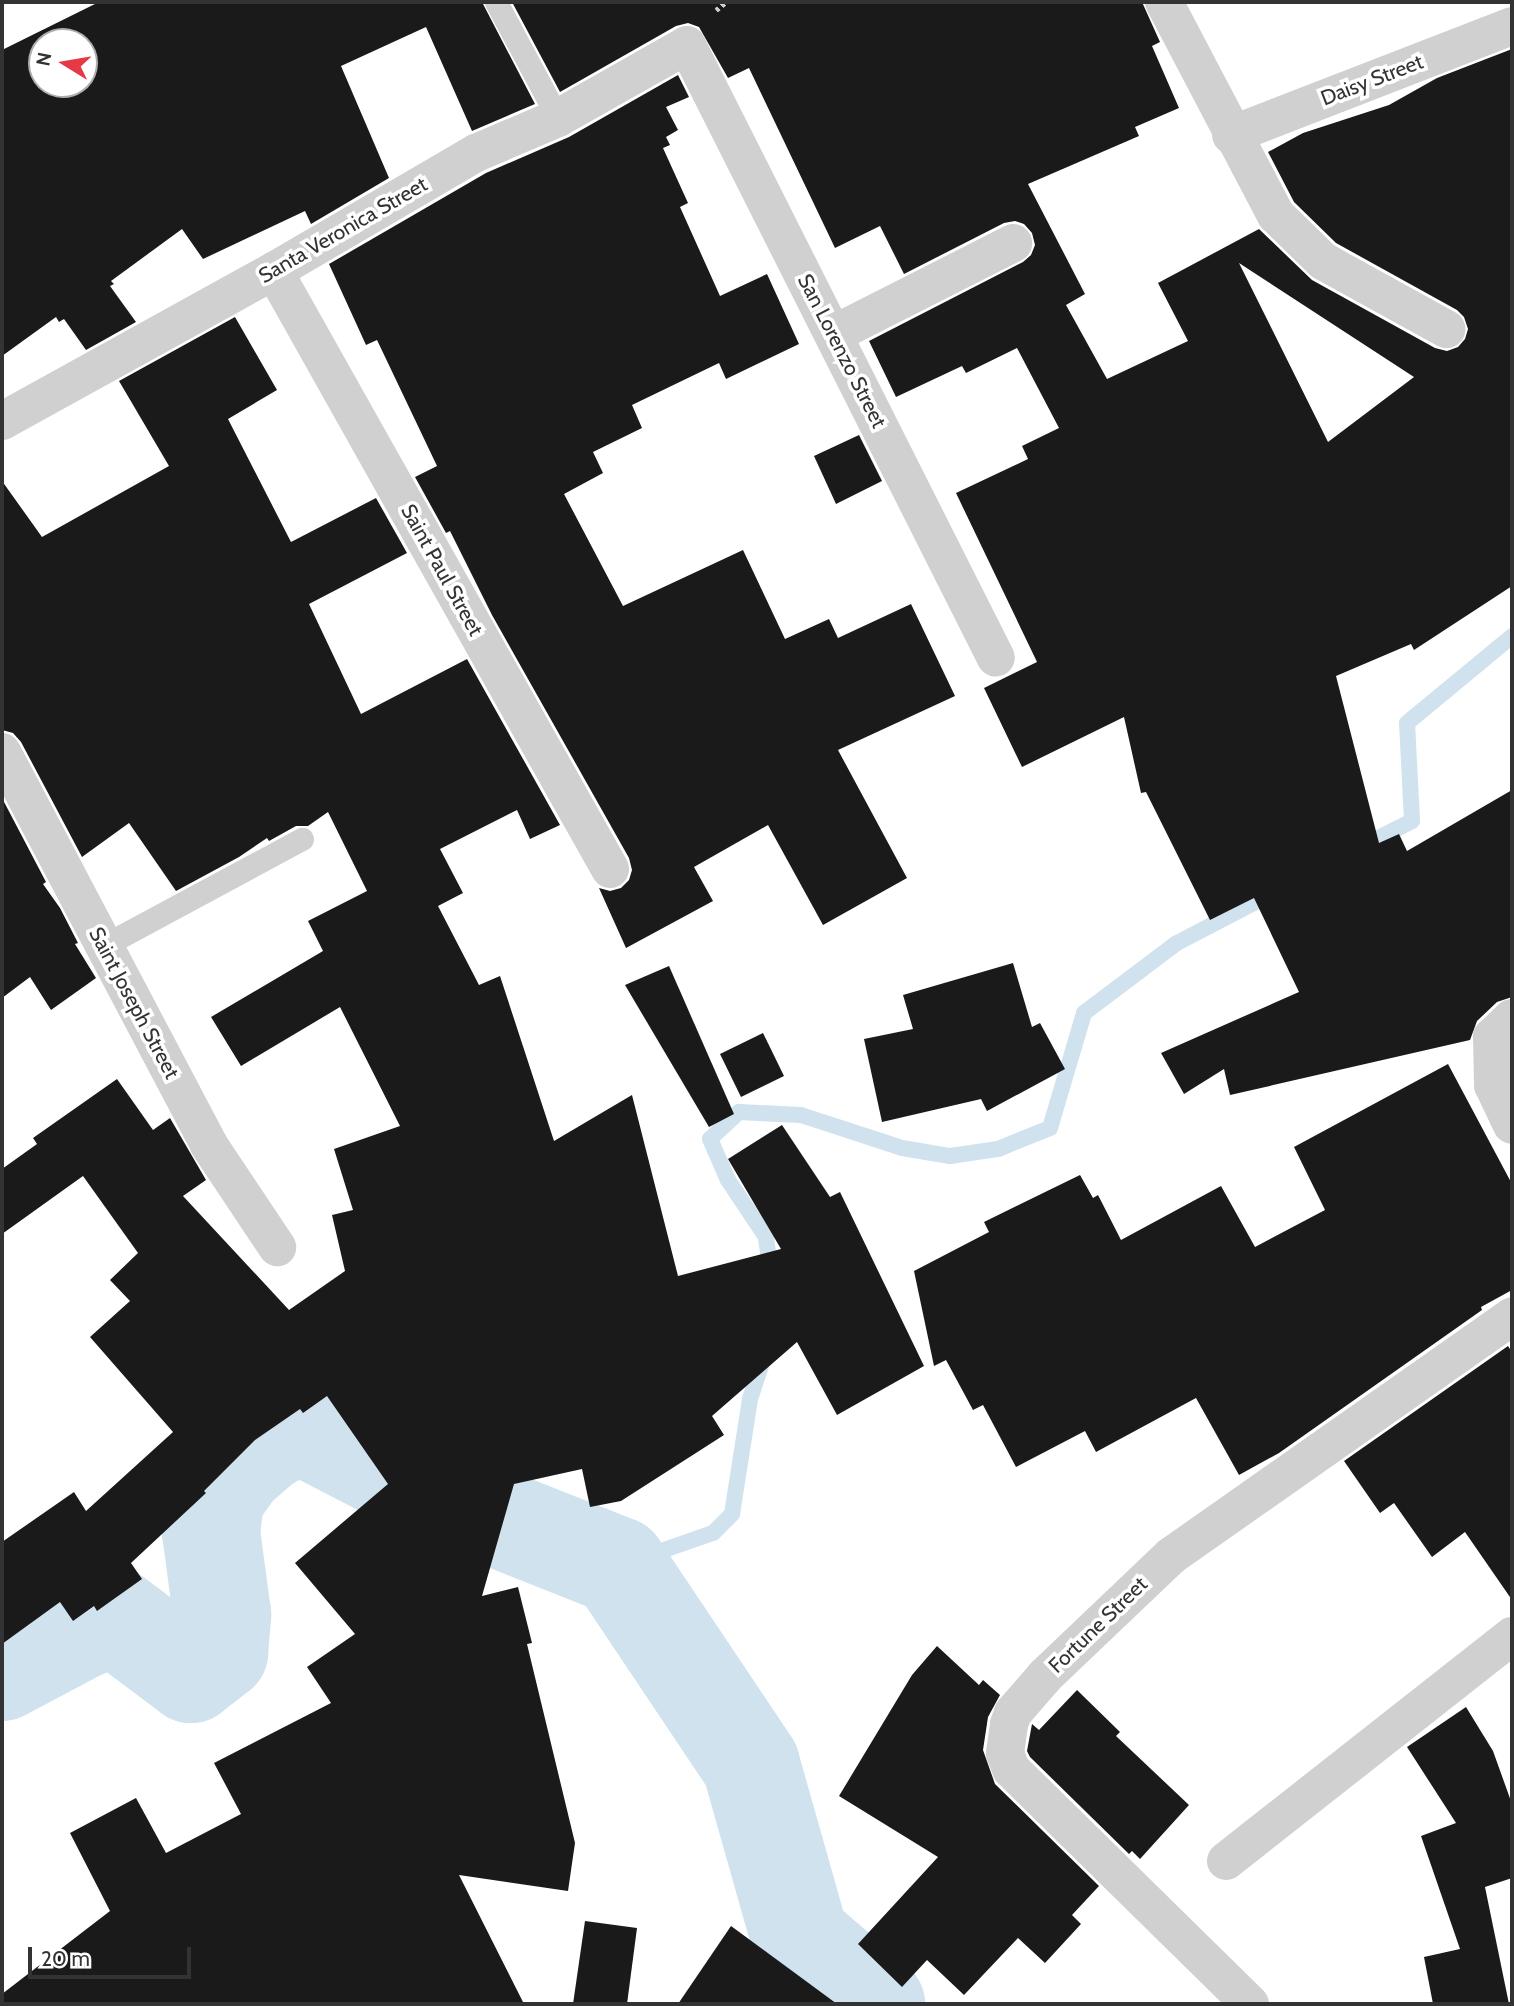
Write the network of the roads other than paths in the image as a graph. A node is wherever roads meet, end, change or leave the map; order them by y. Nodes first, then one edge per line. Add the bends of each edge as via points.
1 (496, 2) edge
2 (1164, 2) edge
3 (1512, 26) edge
4 (687, 45) joint
5 (558, 118) junction
6 (1231, 135) junction
7 (1013, 243) dead end
8 (274, 271) junction
9 (1446, 329) dead end
10 (834, 334) junction
11 (2, 421) edge
12 (996, 658) dead end
13 (2, 752) edge
14 (302, 839) dead end
15 (610, 869) dead end
16 (103, 946) junction
17 (1512, 1018) edge
18 (1512, 1125) edge
19 (277, 1247) dead end
20 (1512, 1316) edge
21 (1512, 1636) edge
22 (1226, 1861) dead end
23 (1251, 2004) edge

1 - 5 lane
2 - 6 street
3 - 6 street, Daisy Street
4 - 5 street, Santa Veronica Street
4 - 10 street, San Lorenzo Street
5 - 8 street, Santa Veronica Street via 476,153
6 - 9 street via 1276,215 1323,261
7 - 10 street
8 - 11 street, Santa Veronica Street
8 - 15 street, Saint Paul Street
10 - 12 street, San Lorenzo Street
13 - 16 street, Saint Joseph Street
14 - 16 lane
16 - 19 street, Saint Joseph Street via 209,1145
17 - 18 street via 1492,1037 1493,1085
20 - 23 street, Fortune Street via 1171,1556 1045,1676 1013,1713 1005,1753 1018,1777
21 - 22 street

